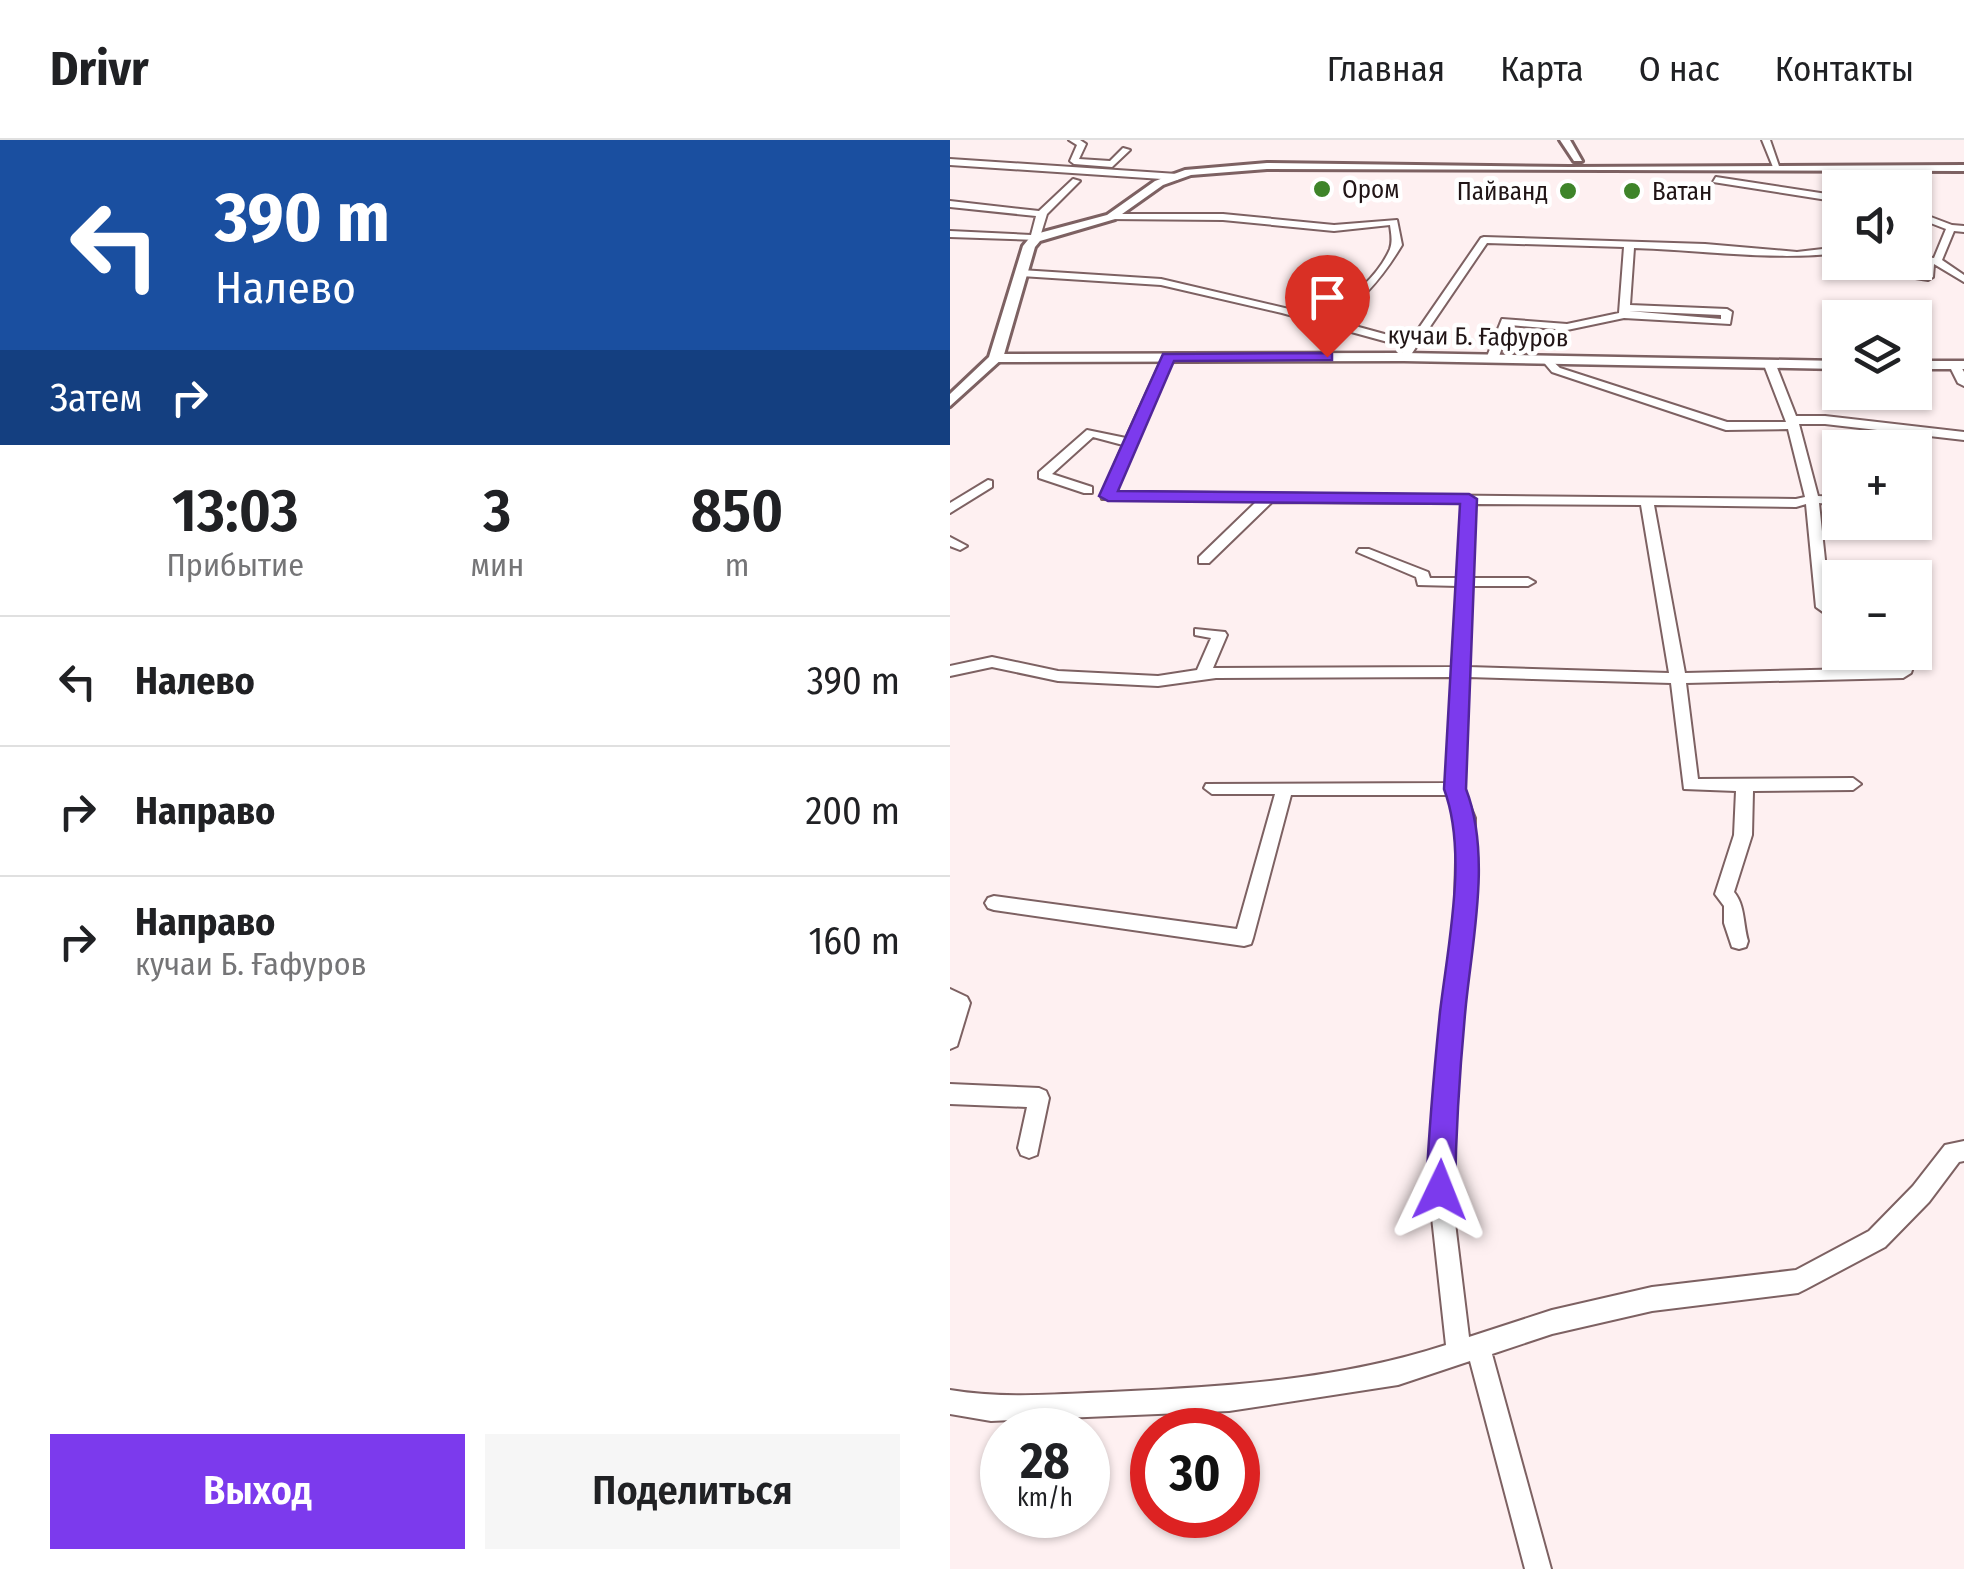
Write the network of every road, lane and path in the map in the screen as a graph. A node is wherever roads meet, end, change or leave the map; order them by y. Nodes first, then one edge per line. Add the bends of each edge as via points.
1 (1073, 140) edge
2 (1766, 140) edge
3 (1565, 143) edge
4 (1126, 150) dead end
5 (952, 163) edge
6 (1568, 163) junction
7 (1778, 166) junction
8 (1964, 168) edge
9 (1177, 176) junction
10 (1716, 180) dead end
11 (1076, 181) dead end
12 (1822, 195) edge
13 (950, 204) edge
14 (1040, 214) junction
15 (1111, 218) junction
16 (1932, 221) edge
17 (1951, 228) junction
18 (1964, 229) edge
19 (950, 234) edge
20 (1036, 238) junction
21 (1630, 244) junction
22 (1822, 252) edge
23 (1933, 260) junction
24 (1932, 263) edge
25 (1021, 273) junction
26 (1964, 278) edge
27 (1624, 311) junction
28 (1326, 322) junction
29 (1408, 351) junction
30 (1168, 357) junction
31 (996, 358) junction
32 (1492, 359) junction
33 (1547, 359) junction
34 (1822, 365) edge
35 (1932, 365) edge
36 (1959, 365) edge
37 (1770, 366) junction
38 (1964, 384) edge
39 (950, 402) edge
40 (1792, 422) junction
41 (1964, 436) edge
42 (1131, 443) junction
43 (988, 484) dead end
44 (1088, 490) dead end
45 (1269, 498) junction
46 (1469, 499) junction
47 (1812, 499) junction
48 (1822, 500) edge
49 (1647, 501) junction
50 (950, 509) edge
51 (1364, 552) dead end
52 (1204, 560) dead end
53 (1466, 582) junction
54 (1528, 582) dead end
55 (1822, 607) dead end
56 (1200, 632) dead end
57 (1904, 670) edge
58 (950, 671) edge
59 (1460, 672) junction
60 (1203, 675) junction
61 (1678, 678) junction
62 (1853, 784) dead end
63 (1745, 785) junction
64 (1212, 788) dead end
65 (1455, 789) junction
66 (1284, 791) junction
67 (994, 902) dead end
68 (1740, 941) dead end
69 (950, 997) edge
70 (950, 1040) edge
71 (950, 1094) edge
72 (1029, 1148) dead end
73 (1964, 1151) edge
74 (1469, 1348) junction
75 (950, 1402) edge
76 (1538, 1569) edge

1 - 4 street via 1082,144 1074,161 1112,164
2 - 7 street
3 - 6 main road
3 - 6 main road
5 - 9 street
6 - 7 main road
6 - 9 main road via 1267,166
7 - 8 main road
9 - 15 main road
10 - 12 street
11 - 14 street
13 - 14 street
14 - 20 street
15 - 20 main road
15 - 28 street via 1223,217 1334,228 1394,222 1397,245 1370,287
16 - 17 street
17 - 18 street
17 - 23 street
19 - 20 street
20 - 25 main road
21 - 22 street
21 - 27 street
21 - 29 street via 1484,240
23 - 24 street
23 - 26 street
25 - 28 street via 1161,282
25 - 31 main road
27 - 27 street via 1726,322 1727,312
27 - 32 street via 1567,327 1506,321
28 - 29 street
29 - 30 street, кучаи Б. Ғафуров
29 - 32 street, кучаи Б. Ғафуров
30 - 31 street, кучаи Б. Ғафуров
30 - 42 street
31 - 39 main road
32 - 33 street, кучаи Б. Ғафуров
33 - 37 street, кучаи Б. Ғафуров
33 - 40 street via 1556,370 1726,426
34 - 37 street, кучаи Б. Ғафуров
35 - 36 street
36 - 38 street
37 - 40 street
40 - 41 street
40 - 47 street
42 - 44 street via 1091,433 1042,475
42 - 45 street via 1108,496
43 - 50 street
45 - 46 street
45 - 52 street
46 - 49 street
46 - 53 street
47 - 48 street
47 - 49 street
47 - 55 street
49 - 61 street
51 - 53 street via 1423,575 1422,582
53 - 54 street
53 - 59 street
56 - 60 street via 1220,635
57 - 61 street
58 - 60 street via 992,662 1058,676 1158,681
59 - 60 street
59 - 61 street
59 - 65 street
61 - 63 street via 1690,785
62 - 63 street
63 - 68 street via 1743,835 1724,894 1733,904
64 - 66 street
65 - 66 street
65 - 74 street via 1466,818 1464,906 1440,1190
66 - 67 street via 1244,938
69 - 70 street via 960,1004
71 - 72 street via 1039,1098
73 - 74 street via 1953,1152 1877,1239 1798,1281 1652,1300
74 - 75 street via 1398,1374 1229,1399 991,1409
74 - 76 street

